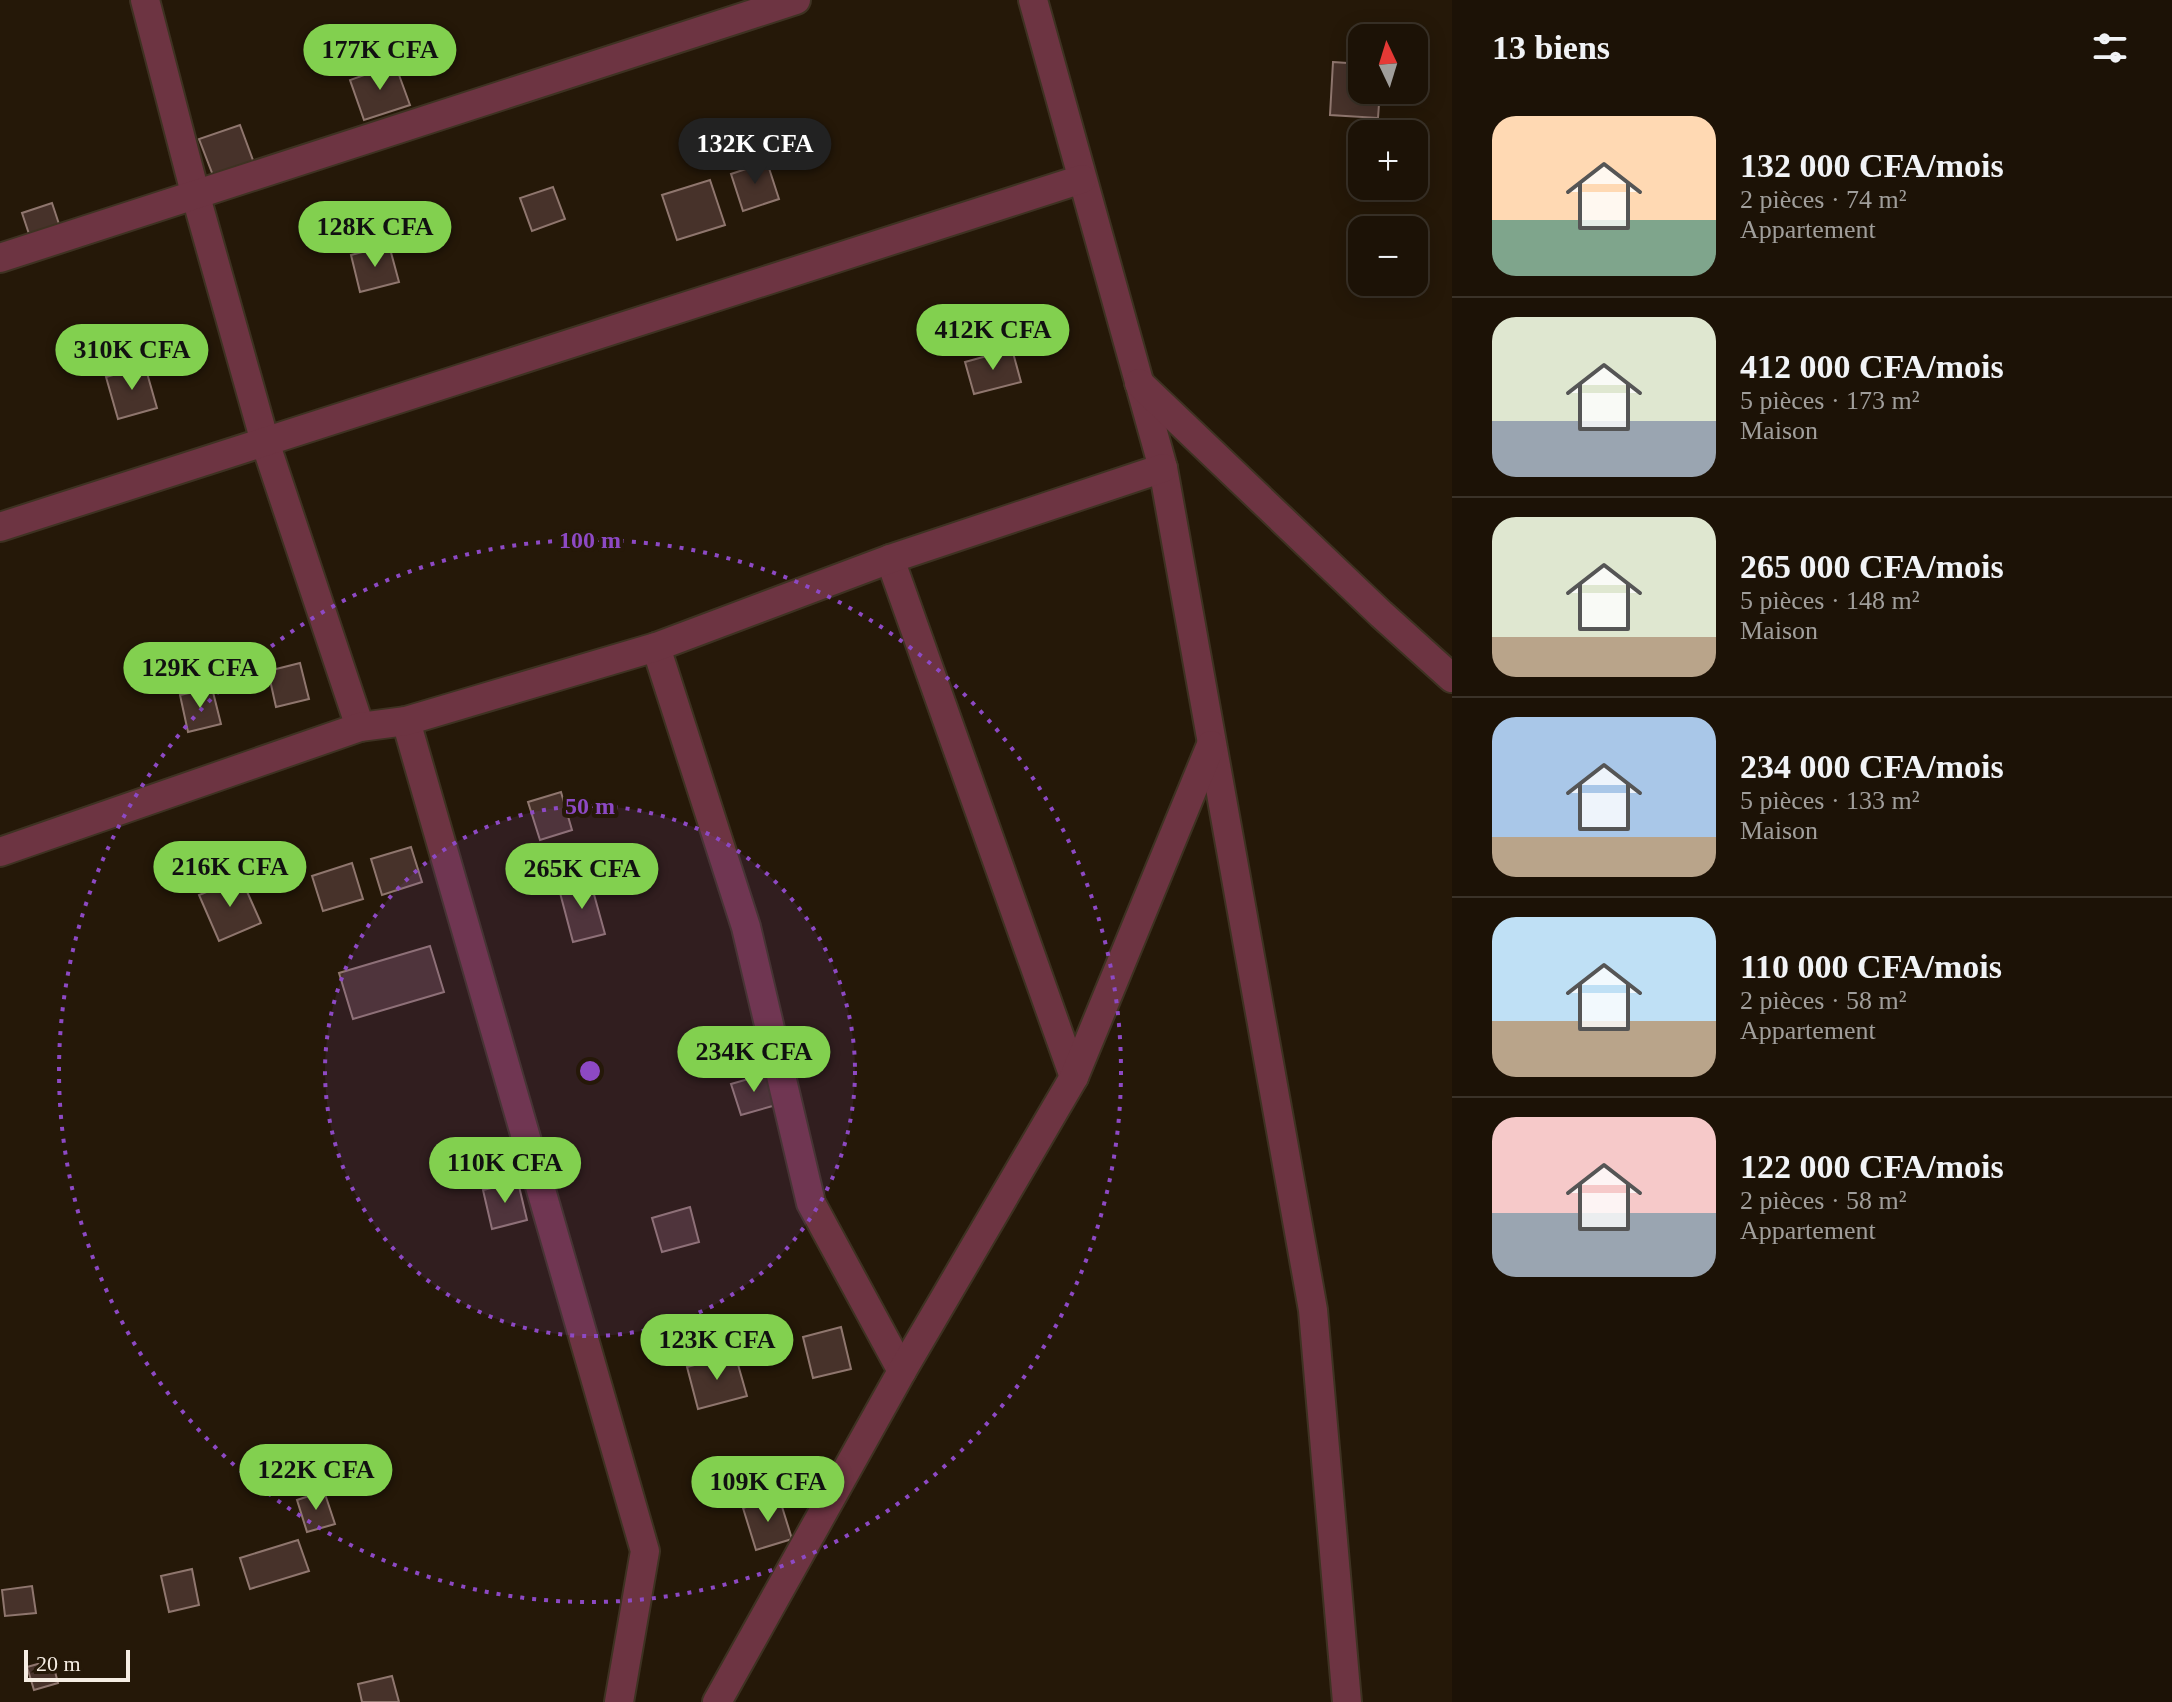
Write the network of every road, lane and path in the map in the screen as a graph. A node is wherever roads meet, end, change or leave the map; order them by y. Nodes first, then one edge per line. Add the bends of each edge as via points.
1 (145, 0) edge
2 (796, 0) edge
3 (1033, 0) edge
4 (1082, 179) junction
5 (195, 193) junction
6 (0, 258) edge
7 (1139, 382) junction
8 (265, 442) junction
9 (1163, 468) junction
10 (0, 527) edge
11 (890, 559) junction
12 (656, 647) junction
13 (1452, 678) edge
14 (406, 721) junction
15 (360, 727) junction
16 (1211, 744) junction
17 (0, 852) edge
18 (1074, 1077) junction
19 (902, 1371) junction
20 (619, 1702) edge
21 (717, 1702) edge
22 (1347, 1702) edge

1 - 5 street
2 - 5 street
3 - 4 street
4 - 7 street
4 - 8 street
5 - 6 street
5 - 8 street
7 - 9 street
7 - 13 street
8 - 10 street
8 - 15 street
9 - 11 street
9 - 16 street
11 - 12 street
11 - 18 street
12 - 14 street
12 - 19 street via 746,927 811,1203
14 - 15 street
14 - 20 street via 645,1551
15 - 17 street
16 - 18 street
16 - 22 street via 1313,1310
18 - 19 street
19 - 21 street

